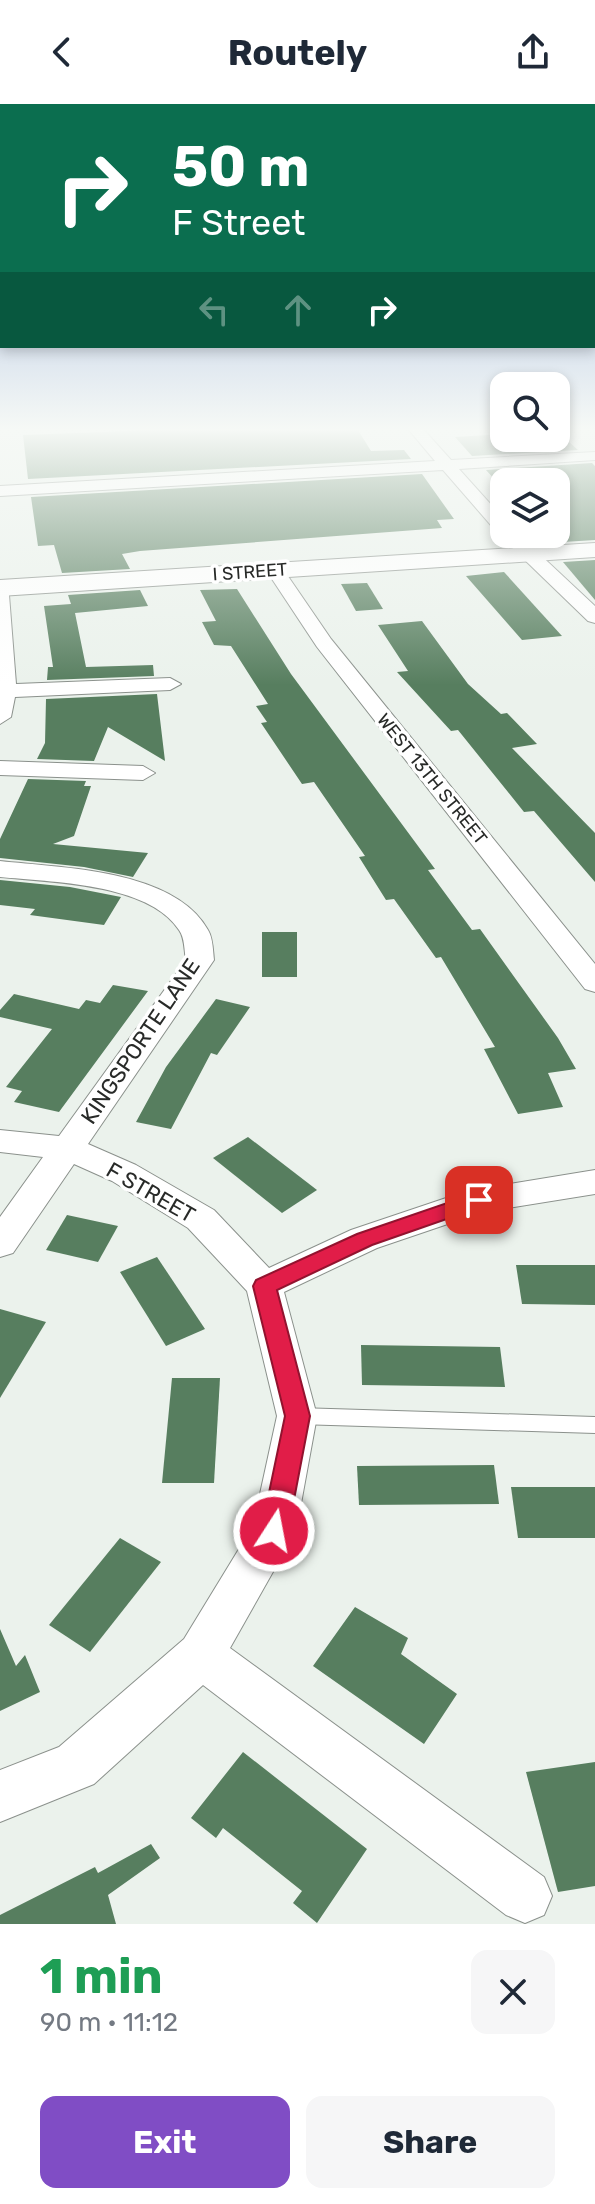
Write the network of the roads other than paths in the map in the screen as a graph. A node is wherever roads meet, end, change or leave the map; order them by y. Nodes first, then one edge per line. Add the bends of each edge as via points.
1 (522, 548) edge
2 (595, 550) edge
3 (528, 554) junction
4 (275, 570) junction
5 (0, 592) edge
6 (595, 617) edge
7 (170, 684) dead end
8 (3, 691) edge
9 (0, 717) edge
10 (0, 768) edge
11 (143, 773) dead end
12 (0, 869) edge
13 (595, 983) edge
14 (0, 1141) edge
15 (67, 1148) junction
16 (595, 1182) edge
17 (0, 1244) edge
18 (264, 1286) junction
19 (297, 1416) junction
20 (595, 1425) edge
21 (201, 1655) junction
22 (0, 1796) edge
23 (525, 1896) dead end

1 - 3 street
2 - 3 street, I STREET
3 - 4 street, I STREET
3 - 6 street
4 - 5 street, I STREET
4 - 13 street, WEST 13TH STREET via 324,643
5 - 8 street
7 - 8 street
8 - 9 street
10 - 11 street
12 - 15 street, KINGSPORTE LANE via 134,888 165,900 189,918 202,940 200,960
14 - 15 street, F STREET
15 - 17 street, KINGSPORTE LANE
15 - 18 street, F STREET via 124,1173 201,1219
16 - 18 street via 479,1200 364,1239
18 - 19 street
19 - 20 lane
19 - 21 street via 274,1531
21 - 22 street via 76,1766
21 - 23 street

